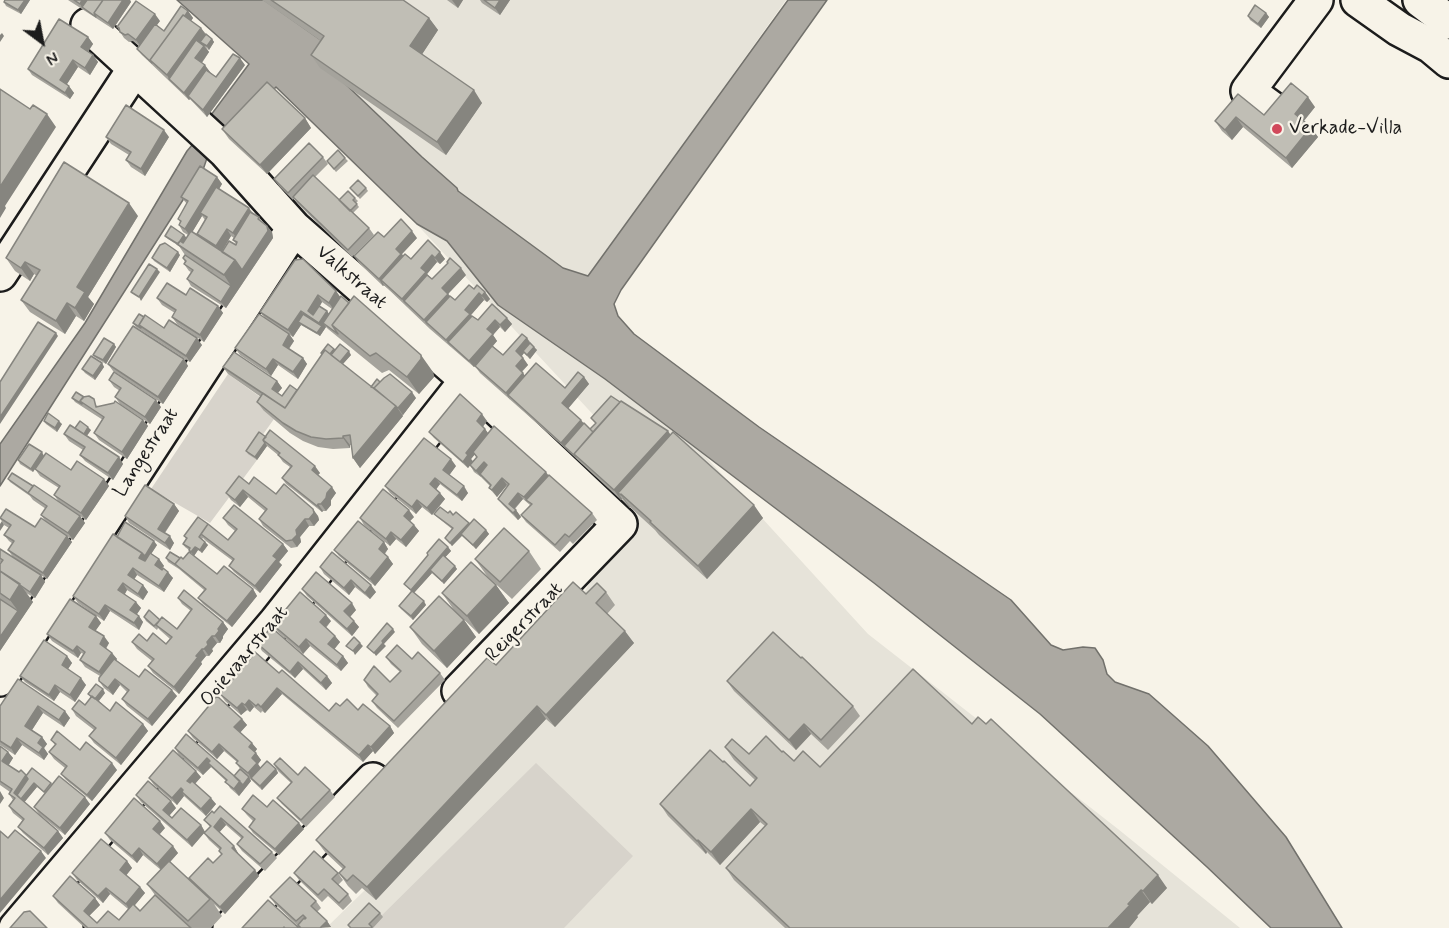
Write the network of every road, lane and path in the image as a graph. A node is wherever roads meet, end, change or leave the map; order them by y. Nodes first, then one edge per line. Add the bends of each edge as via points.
1 (1316, 0) edge
2 (1358, 0) edge
3 (1420, 0) edge
4 (1449, 22) edge
5 (88, 25) dead end
6 (1449, 61) edge
7 (135, 68) junction
8 (1274, 110) edge
9 (294, 228) junction
10 (0, 274) edge
11 (467, 380) junction
12 (620, 524) joint
13 (0, 679) edge
14 (438, 713) edge
15 (396, 756) edge
16 (38, 903) junction
17 (16, 928) edge
18 (66, 928) edge
19 (230, 928) edge

1 - 8 street via 1248,91
2 - 6 street
3 - 4 street
5 - 7 street, Valkstraat
7 - 9 street, Valkstraat via 225,151
7 - 10 street
9 - 11 street, Valkstraat
9 - 13 street, Langestraat
11 - 12 street, Valkstraat
11 - 16 street, Ooievaarstraat via 276,622
12 - 14 street, Reigerstraat
15 - 19 street
16 - 17 street, Ooievaarstraat
16 - 18 street

